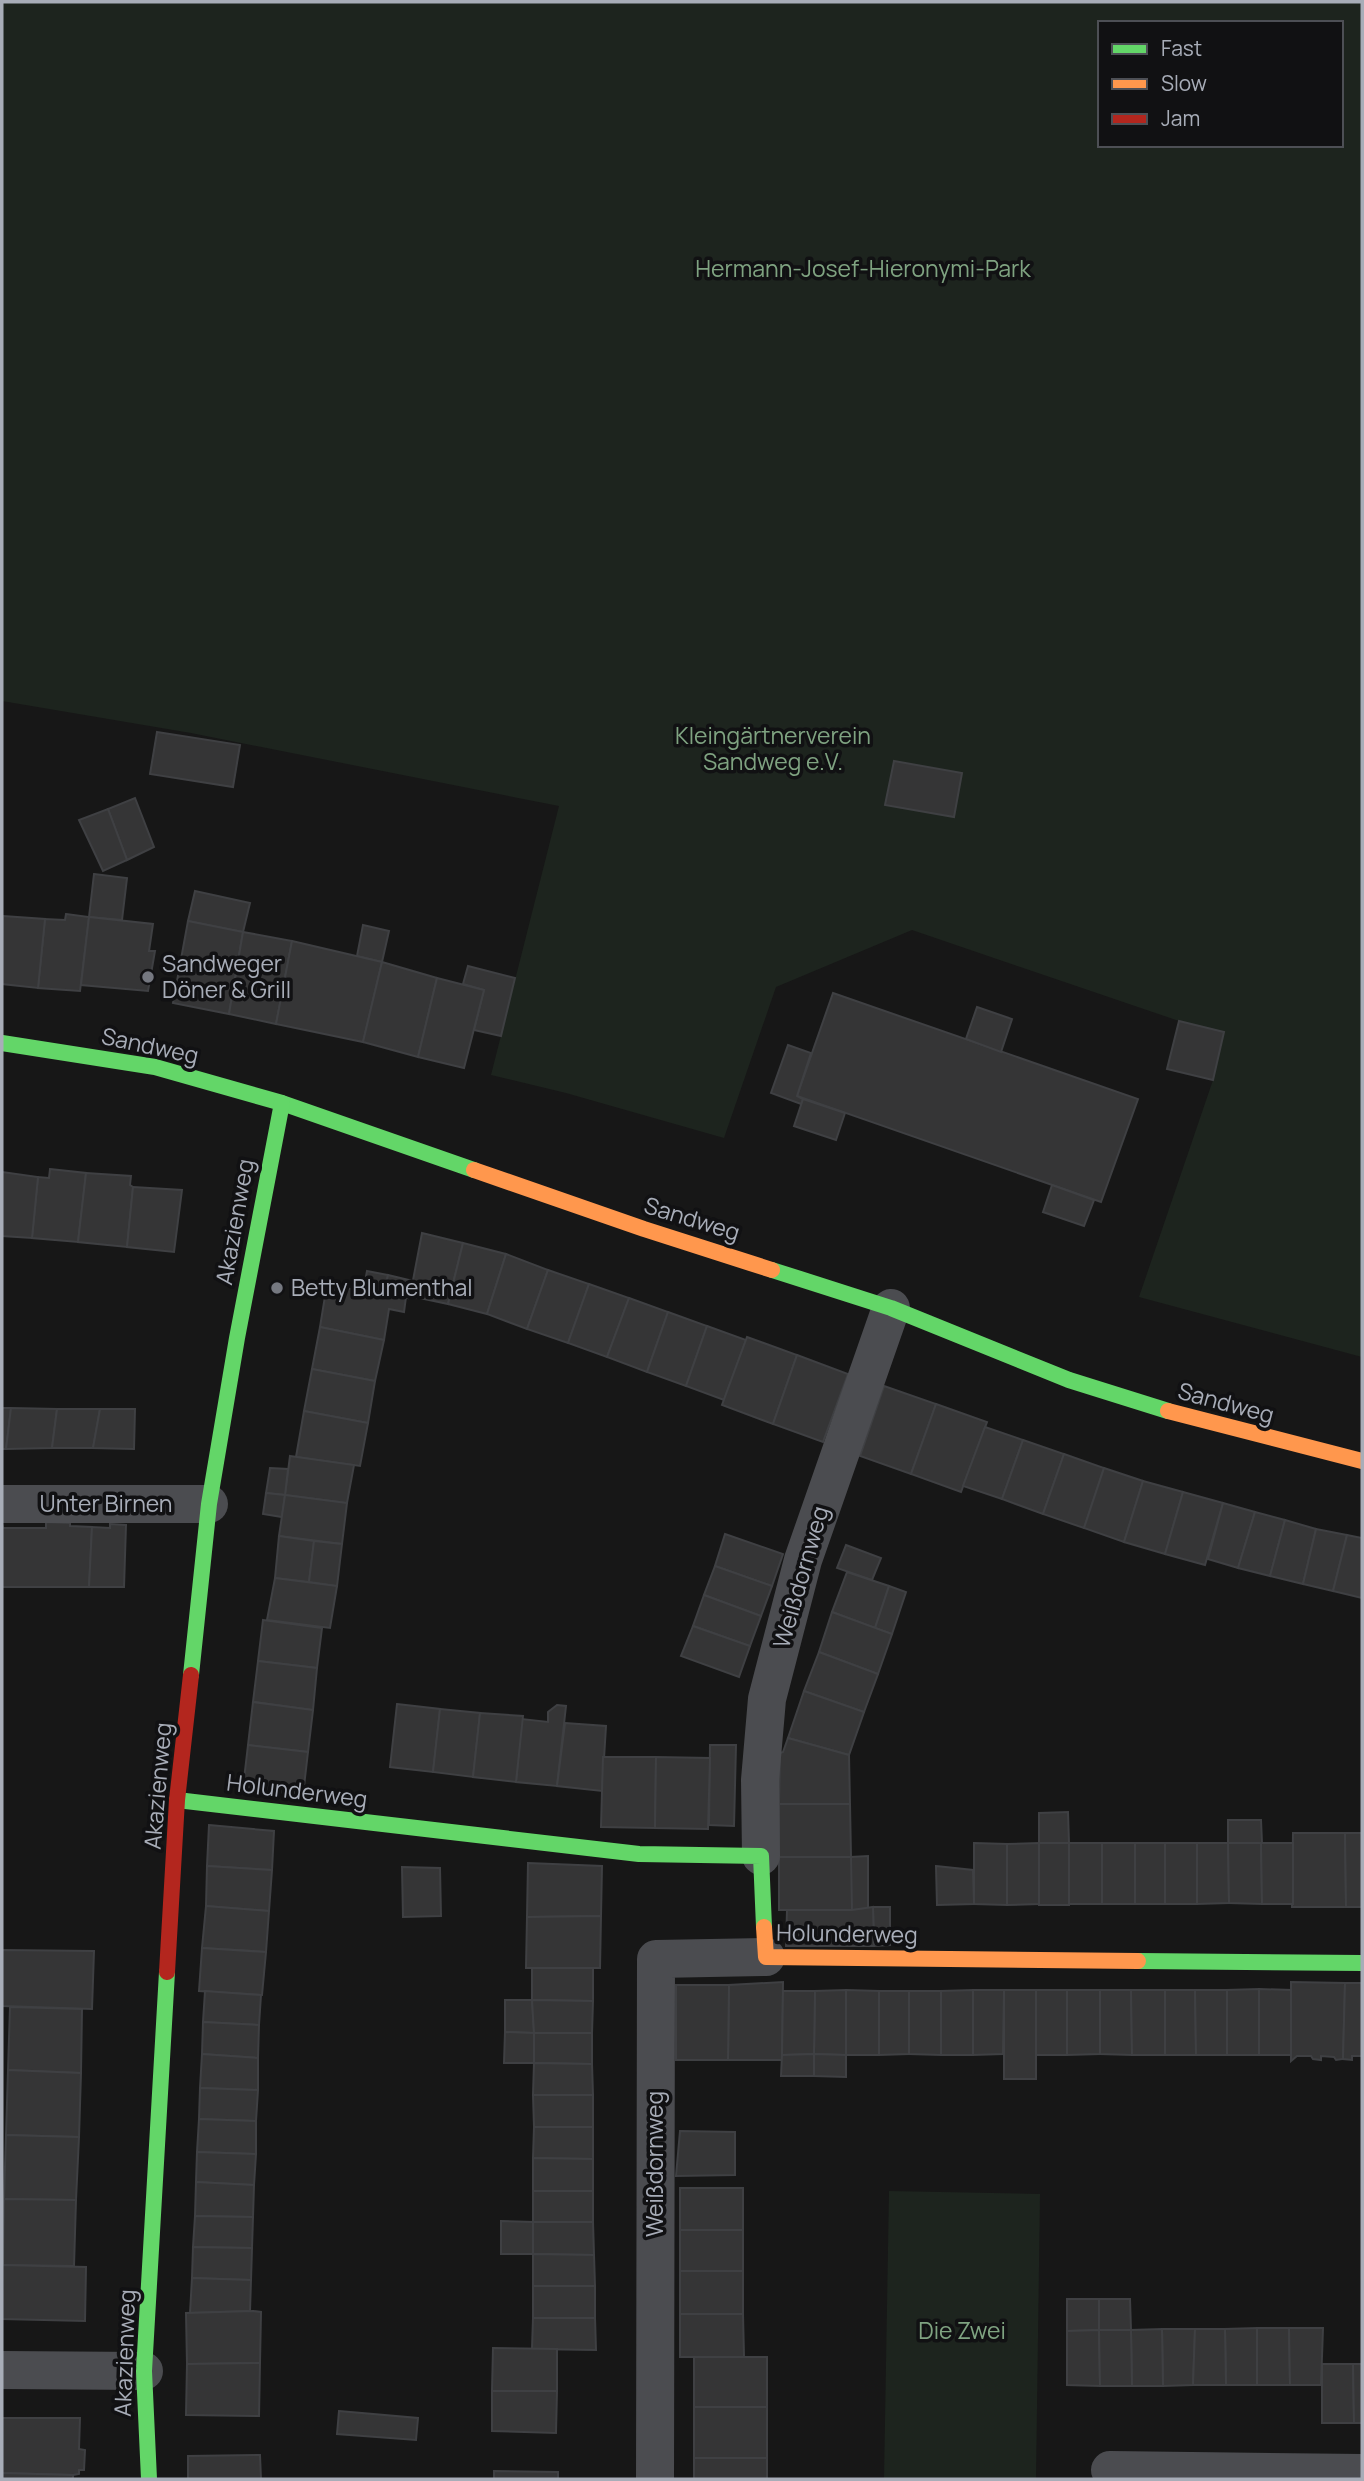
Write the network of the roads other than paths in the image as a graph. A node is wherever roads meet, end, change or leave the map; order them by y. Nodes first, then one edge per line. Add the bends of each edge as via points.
1 (2, 1043) edge
2 (282, 1103) junction
3 (891, 1308) junction
4 (1362, 1461) edge
5 (209, 1503) junction
6 (2, 1504) edge
7 (177, 1800) junction
8 (761, 1856) junction
9 (765, 1957) junction
10 (1362, 1963) edge
11 (2, 2370) edge
12 (144, 2371) junction
13 (1110, 2470) dead end
14 (1362, 2473) edge
15 (149, 2479) edge
16 (654, 2479) edge

1 - 2 street, Sandweg via 155,1067
2 - 3 street, Sandweg
2 - 5 street, Akazienweg
3 - 4 street, Sandweg via 1069,1380 1195,1420
3 - 8 street, Weißdornweg via 803,1560 767,1699 760,1780
5 - 6 street, Unter Birnen
5 - 7 street, Akazienweg
7 - 8 street, Holunderweg via 639,1854
7 - 12 street, Akazienweg
8 - 9 street, Holunderweg
9 - 10 street, Holunderweg
9 - 16 street, Weißdornweg via 656,1959
11 - 12 street
12 - 15 street, Akazienweg
13 - 14 street

